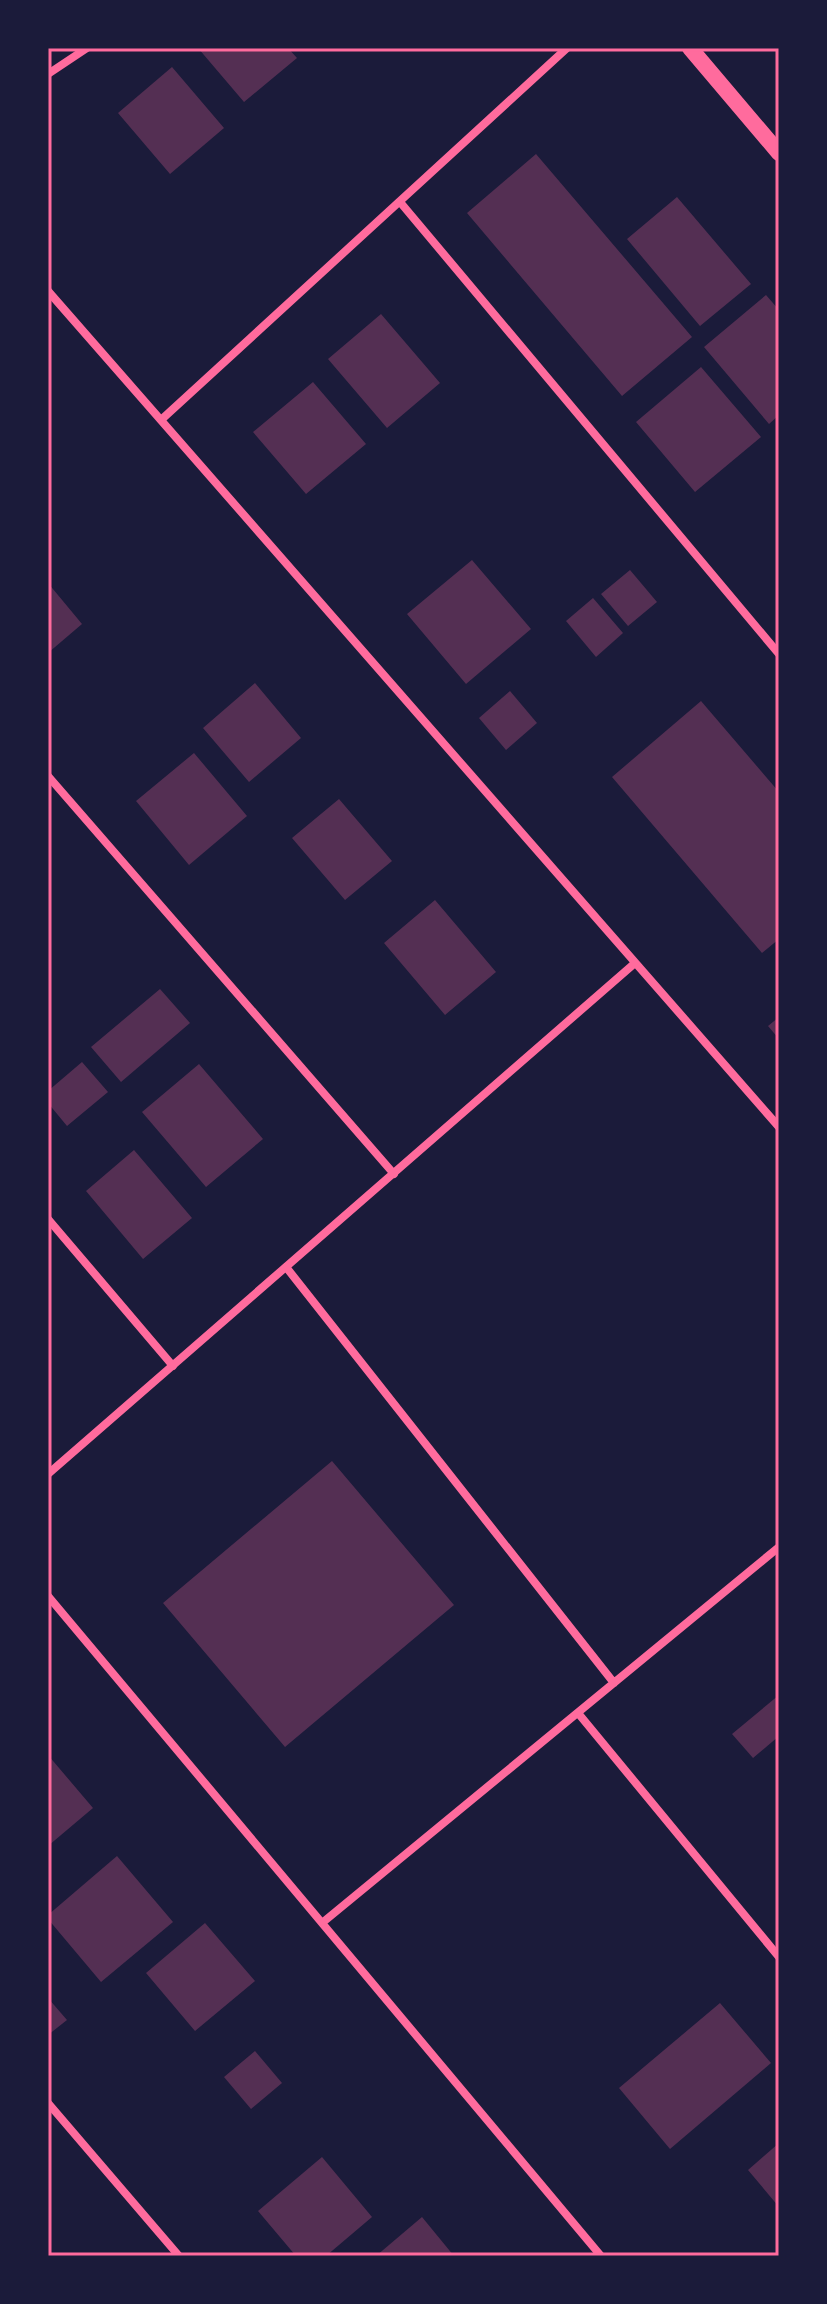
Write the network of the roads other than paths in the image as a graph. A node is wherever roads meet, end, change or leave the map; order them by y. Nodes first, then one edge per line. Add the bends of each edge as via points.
1 (87, 48) edge
2 (567, 48) edge
3 (690, 48) edge
4 (48, 74) edge
5 (779, 153) edge
6 (400, 202) junction
7 (48, 291) edge
8 (161, 420) junction
9 (779, 654) edge
10 (48, 776) edge
11 (635, 963) junction
12 (779, 1127) edge
13 (394, 1174) junction
14 (48, 1219) edge
15 (286, 1267) junction
16 (173, 1366) junction
17 (48, 1474) edge
18 (779, 1547) edge
19 (48, 1596) edge
20 (614, 1683) junction
21 (578, 1713) junction
22 (322, 1923) junction
23 (779, 1957) edge
24 (48, 2103) edge
25 (179, 2256) edge
26 (601, 2256) edge

1 - 4 street
2 - 6 street
3 - 5 main road
6 - 8 street
6 - 9 street
7 - 8 street
8 - 11 street
10 - 13 street
11 - 12 street
11 - 13 street
13 - 15 street
14 - 16 street
15 - 16 street
15 - 20 street
16 - 17 street
18 - 20 street
19 - 22 street
20 - 21 street
21 - 22 street
21 - 23 street
22 - 26 street
24 - 25 street

